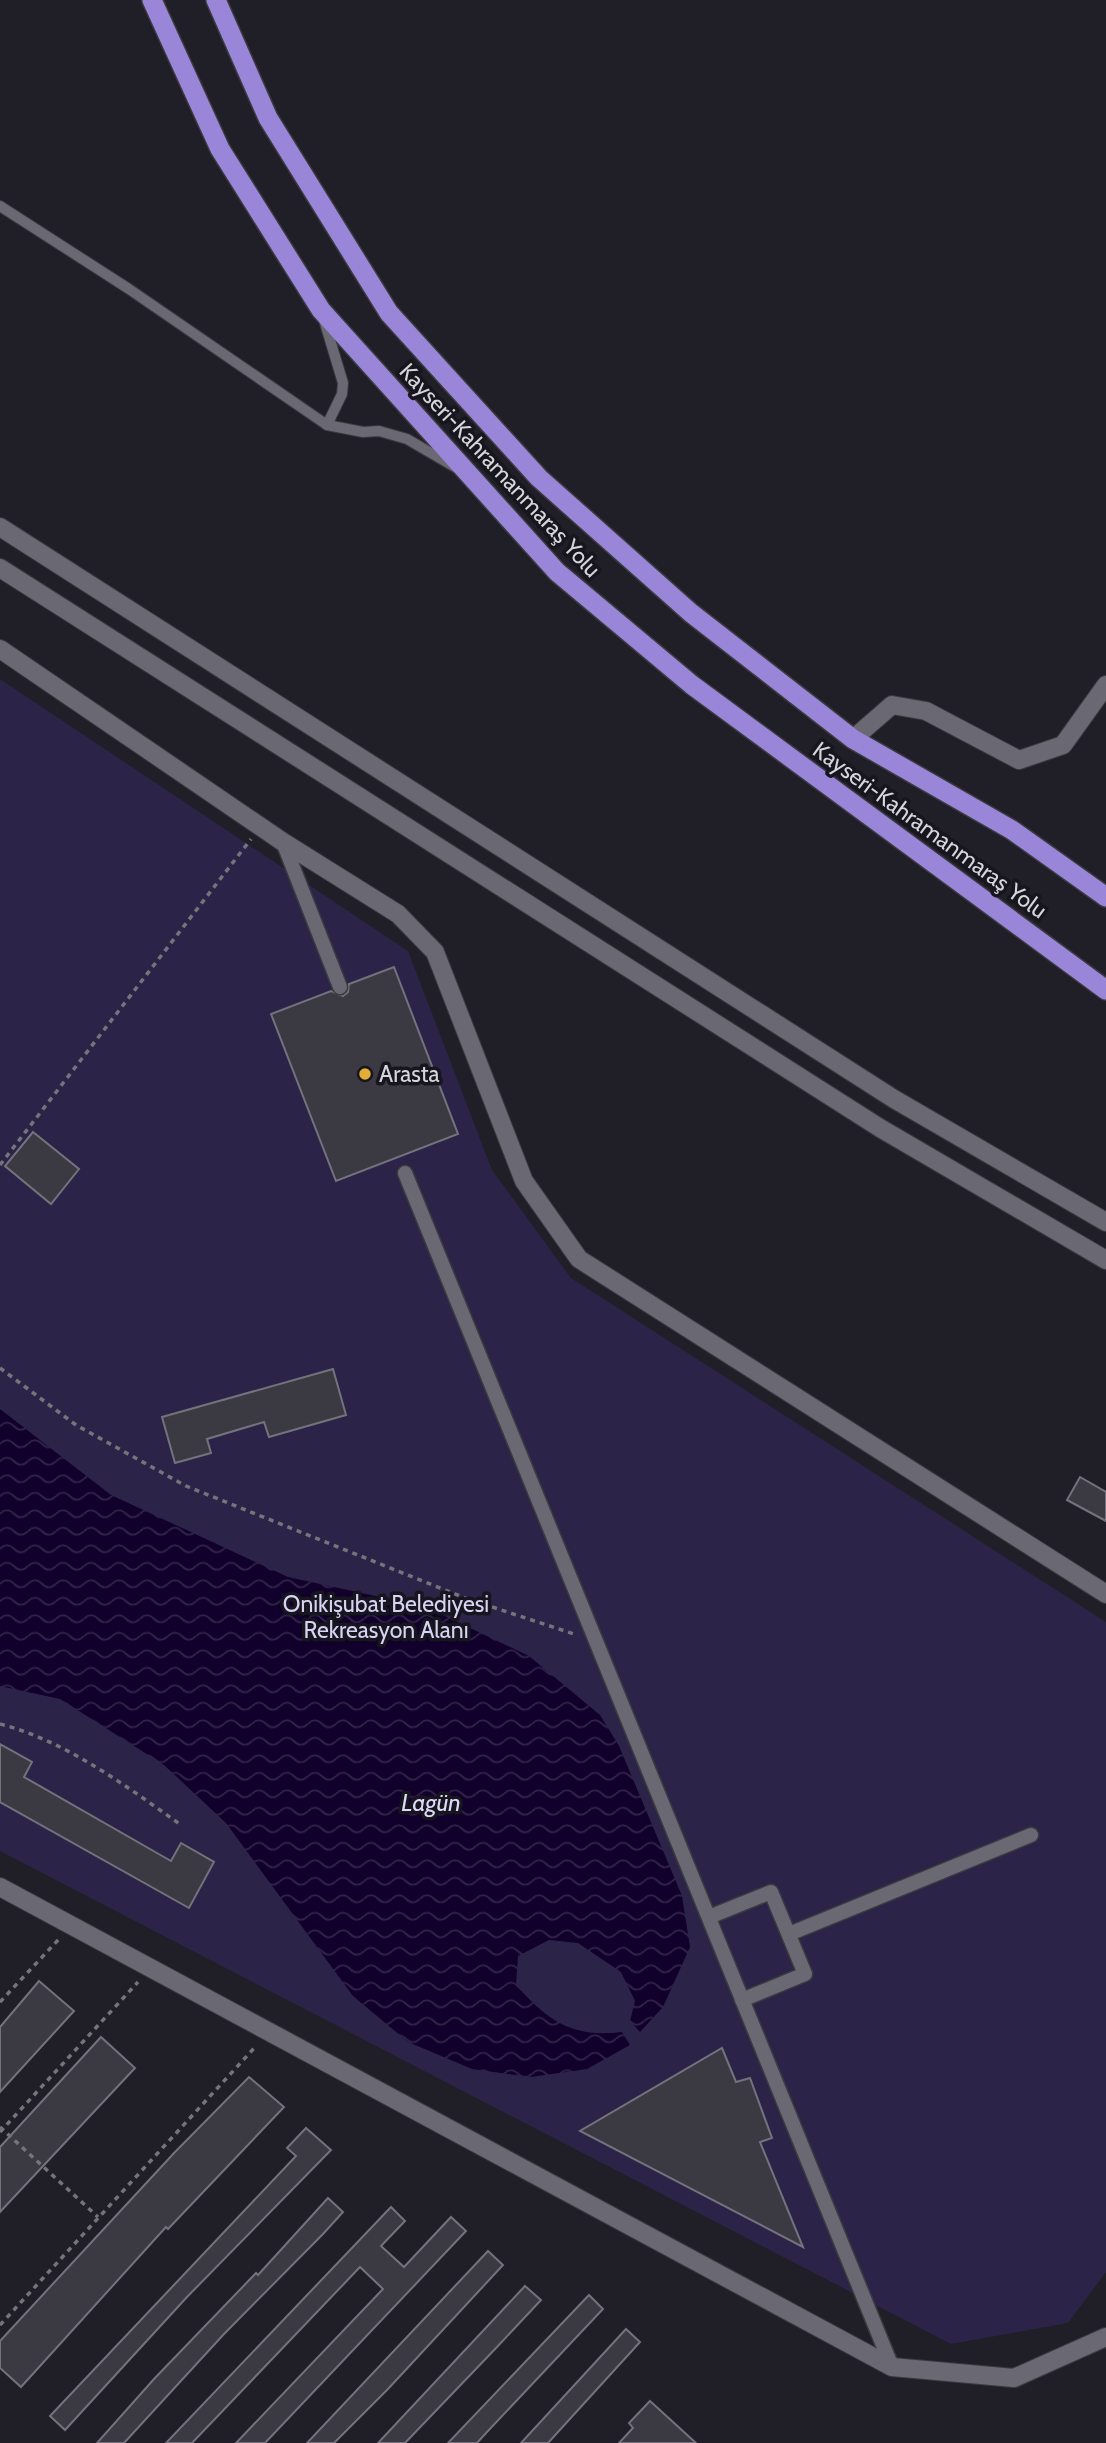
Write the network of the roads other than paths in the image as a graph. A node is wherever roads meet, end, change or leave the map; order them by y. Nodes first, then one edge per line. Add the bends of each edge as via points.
1 (152, 0) edge
2 (216, 0) edge
3 (0, 206) edge
4 (321, 310) junction
5 (327, 425) junction
6 (465, 473) junction
7 (0, 527) edge
8 (0, 568) edge
9 (0, 649) edge
10 (1106, 685) edge
11 (853, 739) junction
12 (283, 842) junction
13 (1106, 897) edge
14 (340, 988) dead end
15 (1106, 990) edge
16 (405, 1173) dead end
17 (1106, 1222) edge
18 (1106, 1260) edge
19 (1106, 1594) edge
20 (1031, 1835) dead end
21 (0, 1887) edge
22 (709, 1917) junction
23 (789, 1934) junction
24 (742, 2000) junction
25 (1106, 2337) edge
26 (892, 2367) junction

1 - 4 highway, Kayseri-Kahramanmaraş Yolu via 220,149
2 - 11 highway, Kayseri-Kahramanmaraş Yolu via 268,118 389,313 539,478 691,613
3 - 5 lane
4 - 5 lane via 343,383
4 - 6 highway, Kayseri-Kahramanmaraş Yolu
5 - 6 lane via 407,439
6 - 15 highway, Kayseri-Kahramanmaraş Yolu via 557,572 692,685
7 - 17 street via 894,1099
8 - 18 street via 880,1128
9 - 12 street
10 - 11 street via 1063,745 1019,760 926,711 892,705
11 - 13 highway, Kayseri-Kahramanmaraş Yolu via 1012,830
12 - 14 street
12 - 19 street via 398,914 435,952 524,1181 579,1259
16 - 22 street
20 - 23 street
21 - 26 street
22 - 23 street via 771,1892
22 - 24 street
23 - 24 street via 805,1974
24 - 26 street
25 - 26 street via 1014,2378

